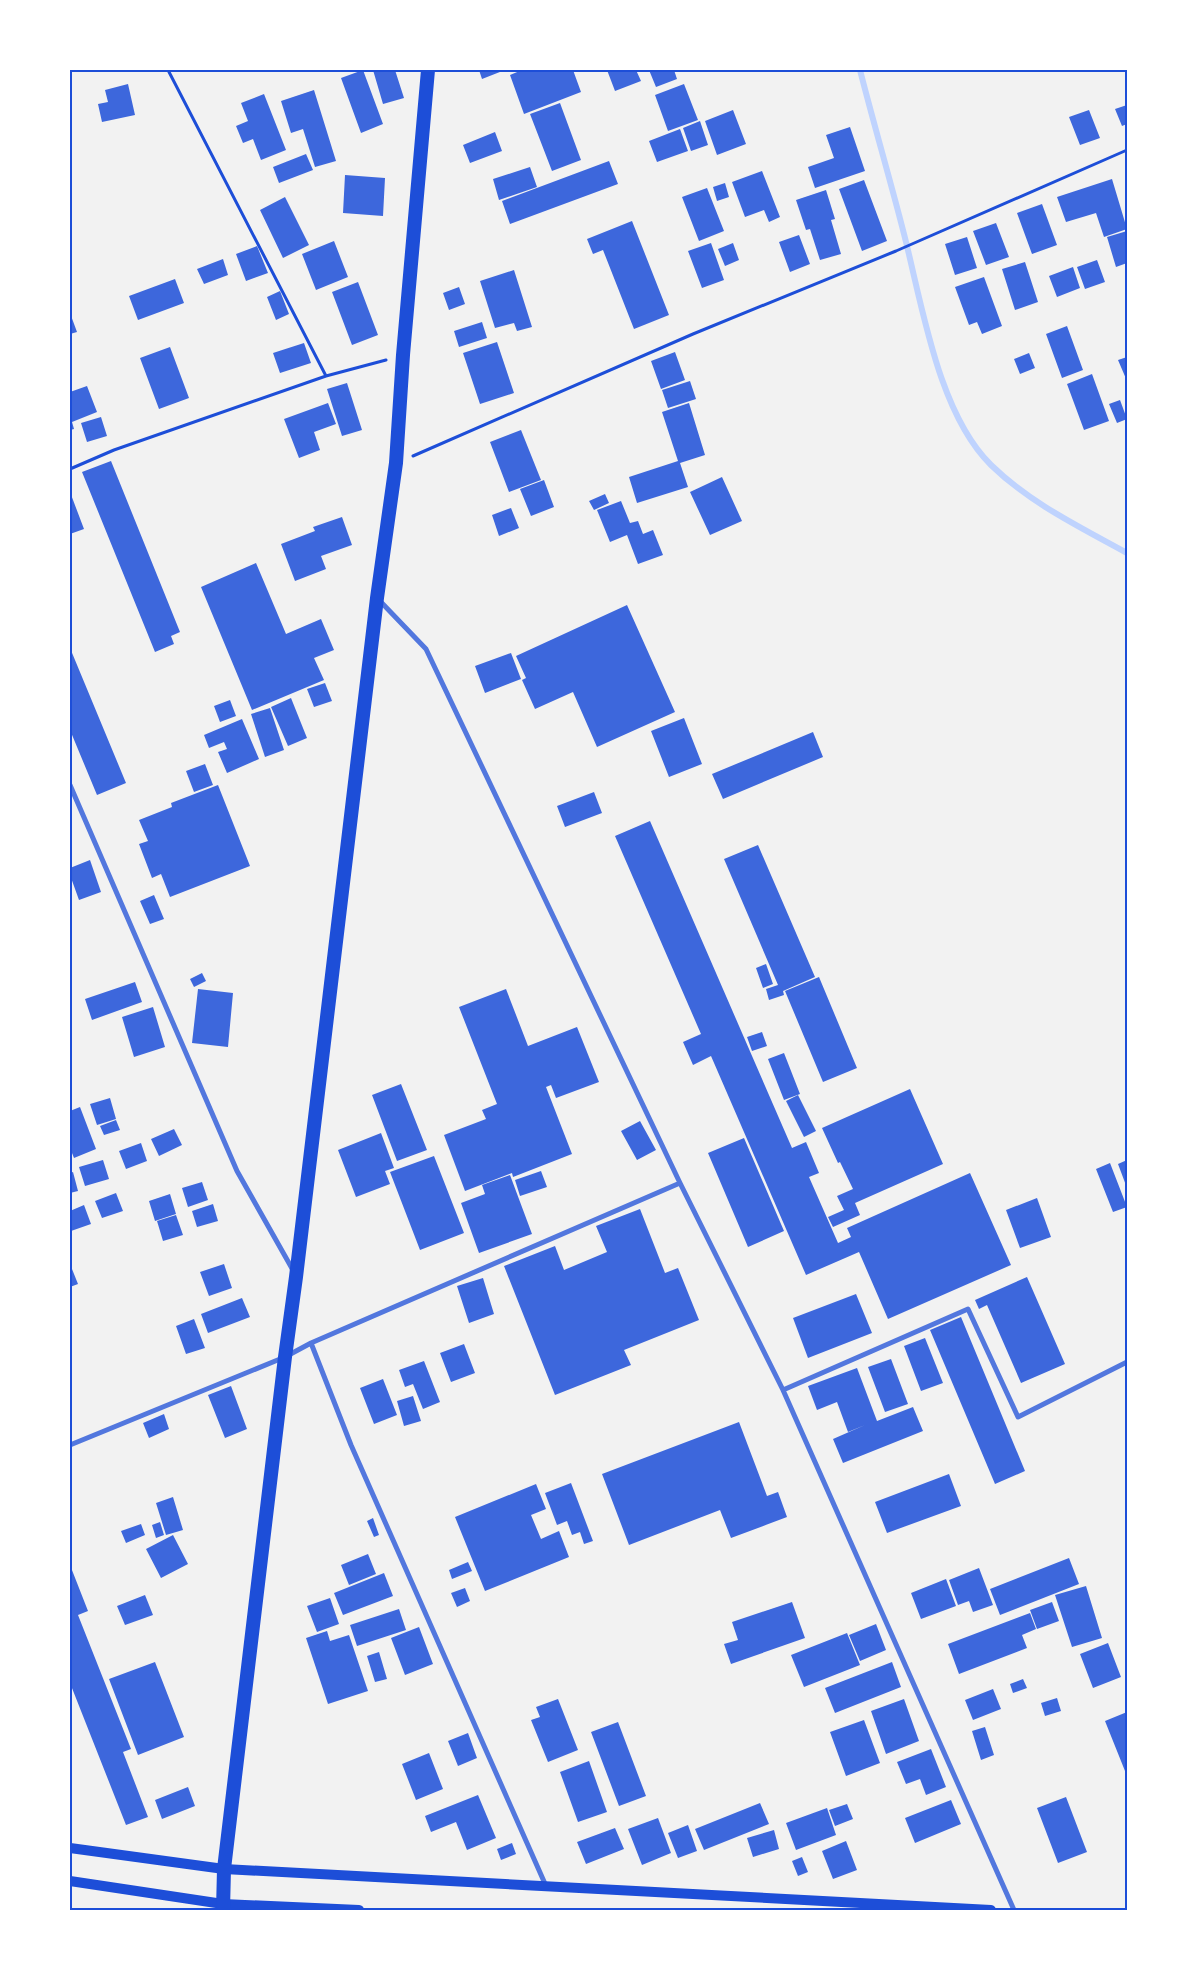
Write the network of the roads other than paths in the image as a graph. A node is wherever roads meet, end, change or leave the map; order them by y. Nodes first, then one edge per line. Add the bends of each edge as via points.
1 (428, 70) edge
2 (377, 598) junction
3 (70, 785) edge
4 (680, 1183) junction
5 (296, 1276) junction
6 (310, 1342) junction
7 (284, 1357) junction
8 (1127, 1362) edge
9 (783, 1390) junction
10 (70, 1445) edge
11 (70, 1848) edge
12 (224, 1869) junction
13 (70, 1881) edge
14 (547, 1888) junction
15 (223, 1907) edge
16 (359, 1910) edge
17 (991, 1910) edge
18 (1014, 1910) edge

1 - 2 highway via 396,464
2 - 4 street via 426,649
2 - 5 highway
3 - 5 street via 237,1171
4 - 6 street
4 - 9 street
5 - 7 highway
6 - 7 street
6 - 14 street via 350,1445
7 - 10 street
7 - 12 highway
8 - 9 street via 1018,1416 968,1309
9 - 18 street
11 - 12 main road
12 - 14 main road
12 - 15 highway
13 - 15 main road
14 - 17 main road
15 - 16 main road

